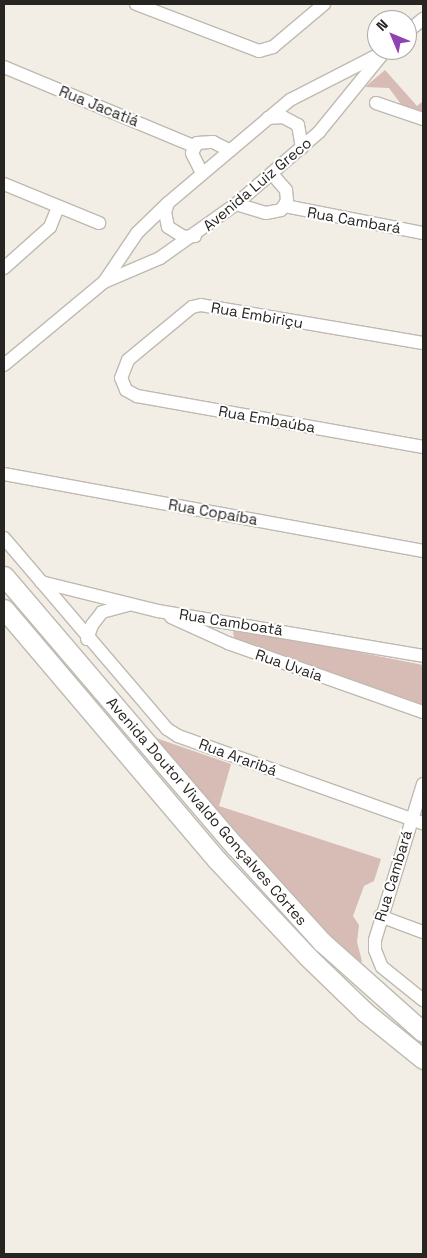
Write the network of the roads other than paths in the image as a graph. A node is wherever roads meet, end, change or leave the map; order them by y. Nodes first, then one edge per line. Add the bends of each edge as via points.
1 (136, 4) edge
2 (324, 4) edge
3 (368, 60) edge
4 (378, 60) edge
5 (4, 67) edge
6 (376, 103) dead end
7 (268, 118) junction
8 (423, 119) edge
9 (194, 146) junction
10 (302, 148) junction
11 (229, 150) junction
12 (202, 173) junction
13 (272, 174) junction
14 (4, 184) edge
15 (168, 203) junction
16 (236, 204) junction
17 (285, 206) junction
18 (58, 207) junction
19 (99, 222) dead end
20 (423, 233) edge
21 (195, 236) junction
22 (4, 268) edge
23 (104, 282) junction
24 (423, 343) edge
25 (4, 366) edge
26 (121, 378) joint
27 (423, 448) edge
28 (4, 474) edge
29 (4, 538) edge
30 (423, 551) edge
31 (4, 576) edge
32 (41, 582) junction
33 (130, 604) junction
34 (4, 609) edge
35 (158, 611) junction
36 (232, 621) junction
37 (87, 639) junction
38 (228, 643) junction
39 (423, 656) edge
40 (423, 712) edge
41 (423, 784) edge
42 (417, 821) edge
43 (380, 916) junction
44 (423, 932) edge
45 (423, 1000) edge
46 (423, 1032) edge
47 (423, 1059) edge

1 - 2 street via 259,51 273,47
3 - 7 street, Avenida Luiz Greco via 290,100
4 - 10 street, Avenida Luiz Greco
5 - 9 street, Rua Jacatiá
6 - 8 street
7 - 10 street via 292,120 301,133
7 - 11 street, Avenida Luiz Greco
9 - 11 street via 205,140
9 - 12 street via 193,157
10 - 13 street, Avenida Luiz Greco
11 - 12 street, Avenida Luiz Greco
12 - 15 street, Avenida Luiz Greco
13 - 16 street, Avenida Luiz Greco
13 - 17 street via 286,190
14 - 18 street
15 - 21 street via 164,212 168,227 184,237
15 - 23 street, Avenida Luiz Greco via 137,233
16 - 17 street via 272,214
16 - 21 street, Avenida Luiz Greco
17 - 20 street, Rua Cambará
18 - 19 street
18 - 22 street via 50,227
21 - 23 street, Avenida Luiz Greco via 160,258
23 - 25 street, Avenida Luiz Greco
24 - 26 street, Rua Embiriçu via 201,305 192,308 128,360
26 - 27 street, Rua Embaúba via 126,390 137,396
28 - 30 street, Rua Copaíba
29 - 32 street, Rua Araribá
31 - 46 main road, Avenida Doutor Vivaldo Gonçalves Côrtes via 235,846 322,942
32 - 33 street, Rua Camboatã
32 - 37 street, Rua Araribá
33 - 35 street, Rua Camboatã
33 - 37 street via 102,612
34 - 47 main road, Avenida Doutor Vivaldo Gonçalves Côrtes via 216,860 308,958 365,1012
35 - 36 street, Rua Camboatã
35 - 38 street, Rua Uvaia
36 - 38 street
36 - 39 street, Rua Camboatã
37 - 42 street, Rua Araribá via 167,729 178,736
38 - 40 street, Rua Uvaia
41 - 42 street, Rua Cambará
42 - 43 street, Rua Cambará
43 - 44 street
43 - 45 street, Rua Cambará via 375,950 382,967

